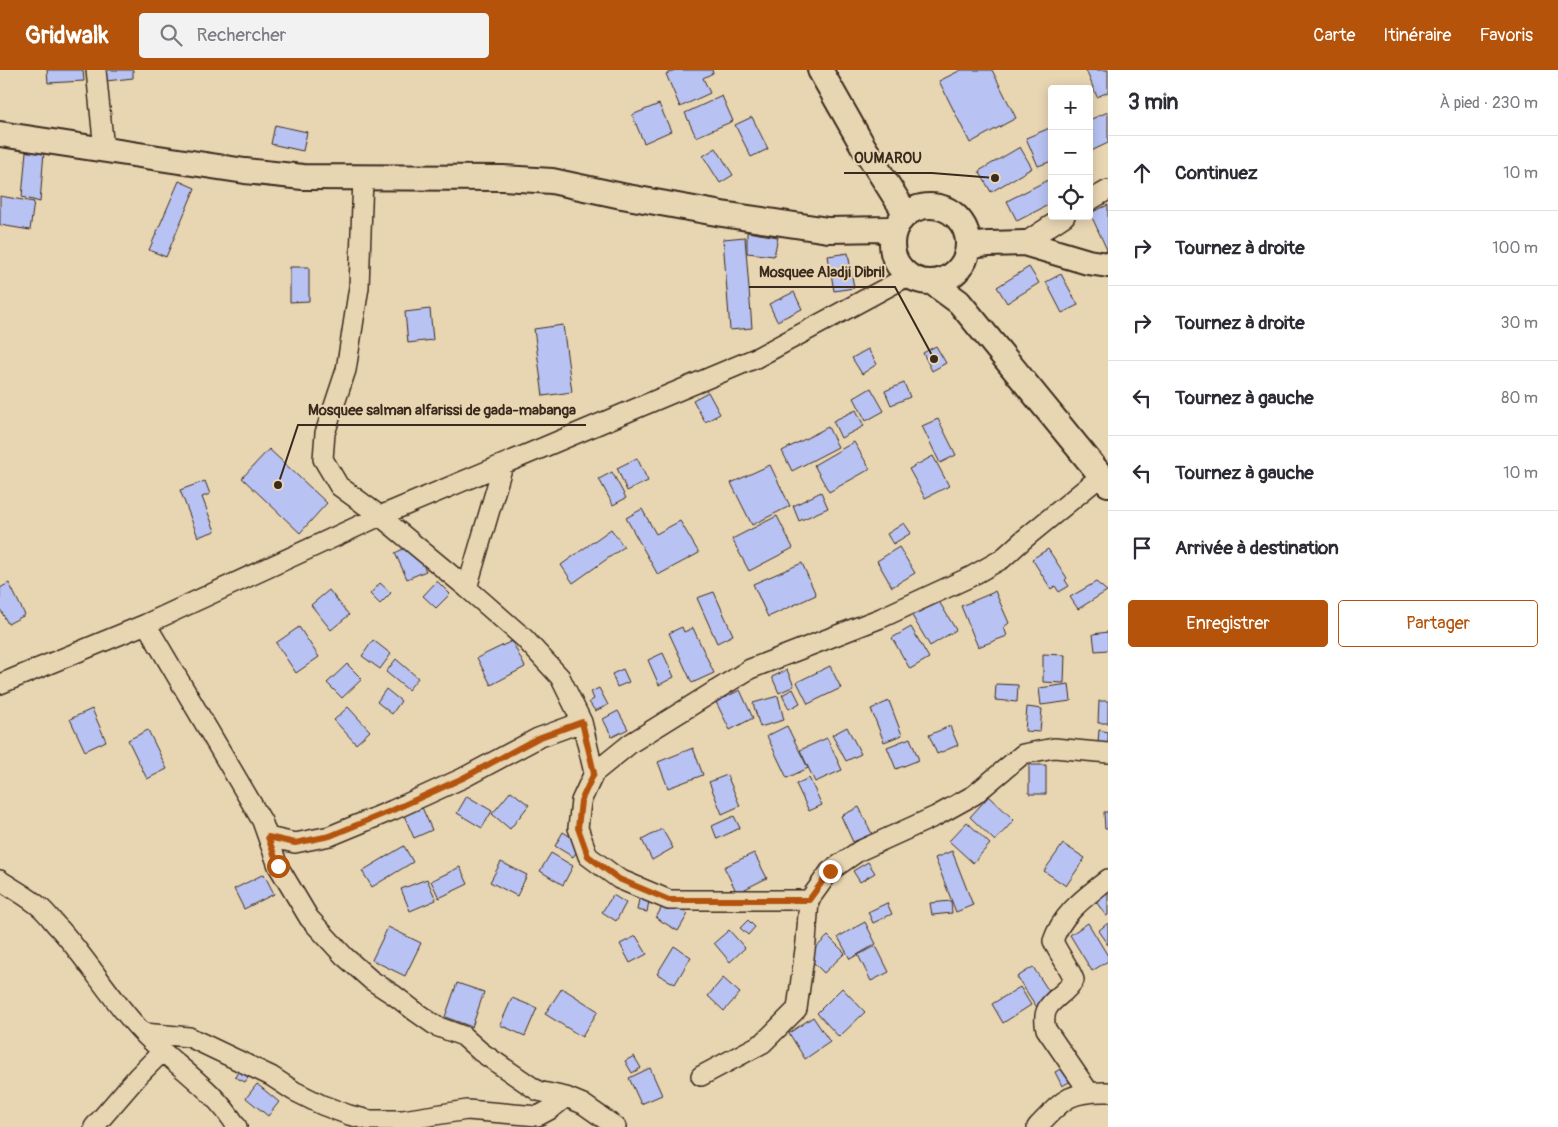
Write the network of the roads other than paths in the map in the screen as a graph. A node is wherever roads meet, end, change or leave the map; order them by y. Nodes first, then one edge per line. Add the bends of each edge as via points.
1 (96, 70) edge
2 (820, 70) edge
3 (0, 134) edge
4 (104, 150) junction
5 (363, 178) junction
6 (1108, 190) edge
7 (1093, 199) edge
8 (1058, 220) edge
9 (900, 223) junction
10 (1024, 243) junction
11 (968, 246) junction
12 (1108, 265) edge
13 (903, 272) junction
14 (933, 283) junction
15 (503, 465) junction
16 (1104, 480) edge
17 (380, 516) junction
18 (467, 588) junction
19 (146, 624) junction
20 (0, 684) edge
21 (582, 722) junction
22 (1108, 753) edge
23 (594, 773) junction
24 (268, 837) junction
25 (1108, 878) edge
26 (0, 880) edge
27 (809, 900) junction
28 (143, 1033) junction
29 (164, 1051) junction
30 (701, 1076) dead end
31 (1099, 1092) edge
32 (566, 1097) junction
33 (94, 1127) edge
34 (236, 1127) edge
35 (616, 1127) edge
36 (1037, 1127) edge

1 - 4 street
2 - 9 street via 863,146
3 - 4 street
4 - 5 street via 245,171 303,177
5 - 9 street via 552,181 722,214 828,230 888,229
5 - 17 street via 359,287 346,370 325,433 323,459 339,486
6 - 7 street
8 - 10 street
9 - 11 street via 916,208 926,206 948,210 963,226
9 - 13 street via 892,242 893,253
10 - 11 street
10 - 12 street
11 - 14 street via 961,267 953,275
13 - 14 street via 922,282
13 - 15 street via 899,281 756,358
14 - 16 street via 959,302
15 - 17 street
15 - 18 street
16 - 23 street via 1002,559 881,618 750,669 631,743
17 - 18 street
17 - 19 street
18 - 21 street via 524,638 560,677
19 - 20 street
19 - 24 street via 262,821
21 - 23 street
21 - 24 street via 538,738 463,778 330,836 295,843
22 - 27 street via 1054,748 1023,754 974,795 859,851 830,871
23 - 27 street via 581,801 578,828 588,856 619,879 669,900
24 - 32 street via 278,866 308,918 371,980 436,1026 463,1036 538,1091
25 - 31 street via 1070,911 1058,928 1053,941 1074,980 1047,1007 1043,1018 1046,1029
26 - 28 street via 41,908
27 - 30 street via 797,1008 763,1043
28 - 29 street
28 - 32 street via 189,1037 271,1076 294,1092 322,1105 369,1120 403,1120 467,1110 538,1116
29 - 33 street
29 - 34 street via 214,1097
31 - 36 street via 1067,1098
32 - 35 street

